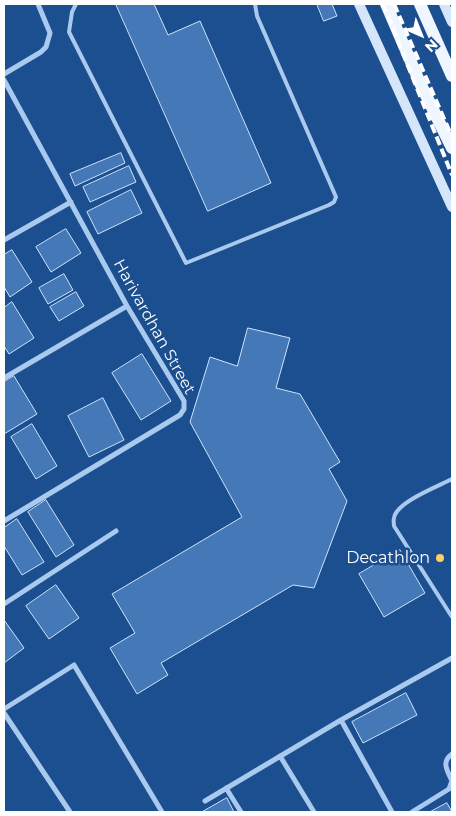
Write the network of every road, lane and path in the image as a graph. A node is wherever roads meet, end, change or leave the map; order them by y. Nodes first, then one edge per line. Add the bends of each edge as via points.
1 (38, 4) edge
2 (76, 4) edge
3 (254, 4) edge
4 (359, 4) edge
5 (386, 4) edge
6 (420, 4) edge
7 (444, 4) edge
8 (452, 22) edge
9 (4, 74) edge
10 (452, 76) edge
11 (4, 80) edge
12 (452, 148) edge
13 (71, 202) junction
14 (452, 207) edge
15 (4, 240) edge
16 (127, 306) junction
17 (4, 378) edge
18 (452, 479) edge
19 (4, 521) edge
20 (116, 531) dead end
21 (4, 604) edge
22 (452, 617) edge
23 (452, 658) edge
24 (4, 711) edge
25 (341, 720) junction
26 (452, 754) edge
27 (280, 756) junction
28 (452, 781) edge
29 (226, 788) junction
30 (205, 801) dead end
31 (70, 812) edge
32 (162, 812) edge
33 (241, 812) edge
34 (314, 812) edge
35 (392, 812) edge
36 (412, 812) edge

1 - 9 street via 50,33 46,47
2 - 3 lane via 69,32 186,263 329,206 336,197
4 - 14 street
5 - 12 main road
6 - 10 main road
7 - 8 street
11 - 13 street, Harivardhan Street
13 - 15 street
13 - 16 street, Harivardhan Street
16 - 17 street
16 - 19 street, Harivardhan Street via 181,394 184,409 180,415
18 - 22 lane via 406,503 398,510 394,526
20 - 21 street
23 - 25 street
24 - 31 street
24 - 32 street via 74,665
25 - 27 street
25 - 35 street
26 - 28 street via 445,765
27 - 29 street
27 - 34 street
28 - 36 street via 446,792
29 - 30 street
29 - 33 street

